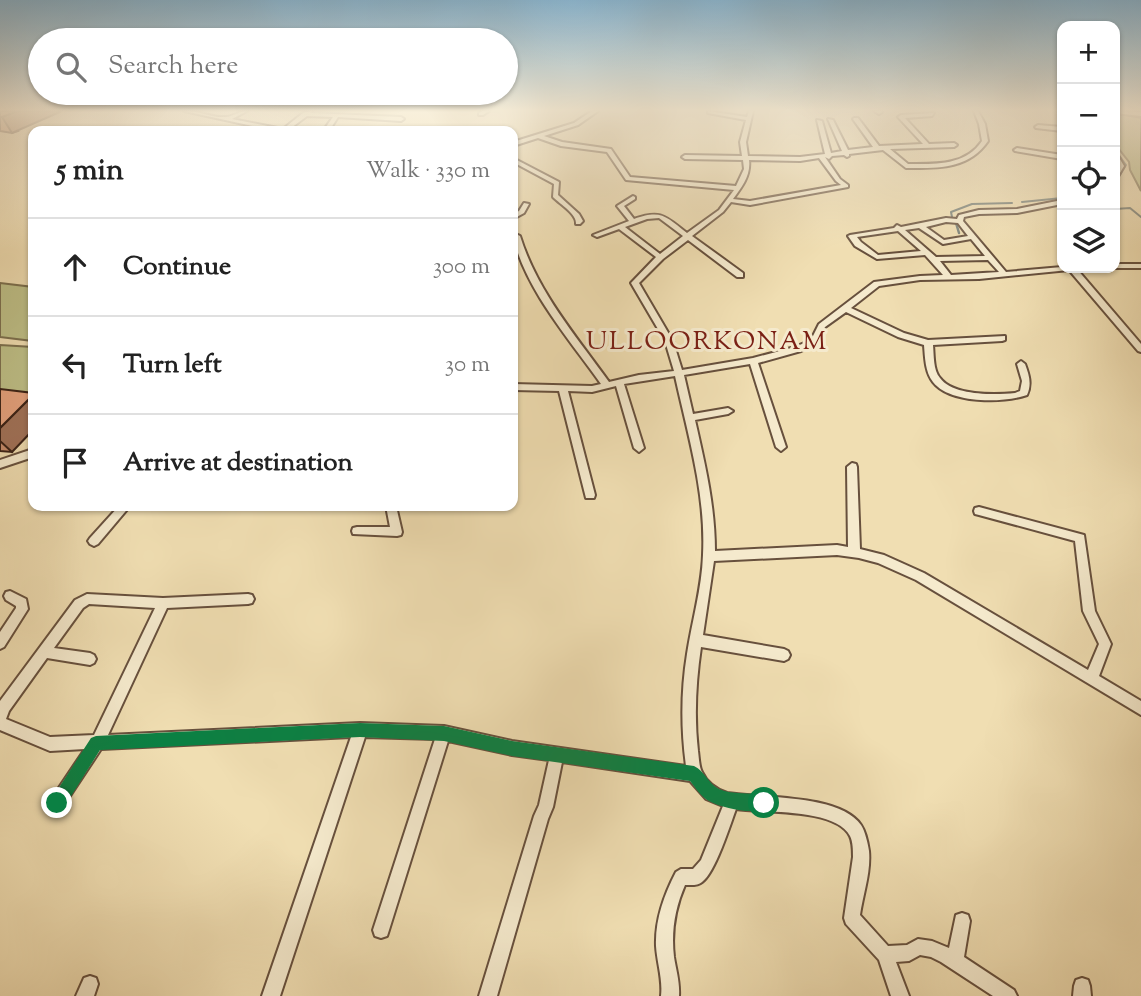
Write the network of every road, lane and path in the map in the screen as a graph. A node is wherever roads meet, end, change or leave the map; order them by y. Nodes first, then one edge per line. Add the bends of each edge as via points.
1 (616, 157) edge
2 (714, 157) edge
3 (830, 157) edge
4 (894, 157) edge
5 (969, 157) edge
6 (746, 158) junction
7 (826, 158) junction
8 (1057, 160) edge
9 (518, 163) edge
10 (1052, 163) dead end
11 (738, 188) junction
12 (633, 198) dead end
13 (729, 200) junction
14 (1057, 203) edge
15 (526, 204) dead end
16 (518, 215) edge
17 (616, 217) dead end
18 (960, 221) junction
19 (633, 222) junction
20 (578, 223) dead end
21 (621, 225) junction
22 (920, 226) junction
23 (897, 227) junction
24 (597, 235) dead end
25 (972, 237) junction
26 (688, 238) junction
27 (518, 248) edge
28 (924, 253) junction
29 (660, 257) junction
30 (990, 257) junction
31 (934, 259) junction
32 (1141, 266) edge
33 (1120, 267) edge
34 (1057, 269) edge
35 (1076, 273) edge
36 (1003, 274) junction
37 (740, 275) dead end
38 (948, 276) junction
39 (845, 308) junction
40 (1002, 338) dead end
41 (928, 343) junction
42 (1141, 349) edge
43 (753, 361) junction
44 (1021, 364) dead end
45 (679, 373) junction
46 (619, 382) junction
47 (607, 385) junction
48 (518, 387) edge
49 (563, 389) junction
50 (728, 411) dead end
51 (690, 418) junction
52 (782, 447) dead end
53 (639, 448) dead end
54 (28, 455) edge
55 (0, 464) edge
56 (852, 467) dead end
57 (590, 495) dead end
58 (121, 511) edge
59 (392, 511) edge
60 (979, 511) dead end
61 (357, 531) dead end
62 (94, 541) dead end
63 (854, 551) junction
64 (709, 556) junction
65 (10, 596) dead end
66 (248, 599) dead end
67 (163, 603) junction
68 (696, 640) junction
69 (0, 643) edge
70 (43, 652) junction
71 (784, 655) dead end
72 (90, 659) dead end
73 (1091, 679) junction
74 (1141, 708) edge
75 (0, 721) edge
76 (360, 730) junction
77 (444, 733) junction
78 (96, 743) junction
79 (557, 755) junction
80 (694, 774) junction
81 (732, 801) junction
82 (57, 803) dead end
83 (962, 921) dead end
84 (381, 930) dead end
85 (885, 955) junction
86 (955, 960) junction
87 (271, 996) edge
88 (488, 996) edge
89 (670, 996) edge
90 (900, 996) edge
91 (1008, 996) edge

1 - 11 street via 628,179
2 - 6 street
3 - 7 street
4 - 5 street via 906,166
6 - 7 street
6 - 11 street via 747,169
7 - 13 street via 846,186 750,203
8 - 10 street
9 - 20 street via 557,183 555,196 577,215
11 - 13 street
12 - 19 street via 621,206
13 - 26 street
14 - 18 street via 969,213
15 - 16 street
17 - 21 street
18 - 22 street
18 - 25 street
19 - 21 street
19 - 26 street via 660,216
21 - 24 street
21 - 29 street
22 - 23 street
22 - 25 street via 943,242
23 - 28 street
23 - 28 street via 852,236 877,257
25 - 30 street
26 - 29 street
26 - 37 street
27 - 47 street
28 - 31 street
29 - 45 street via 635,283 669,341
30 - 31 street
30 - 36 street
31 - 38 street
32 - 33 street
34 - 36 street
35 - 42 street
36 - 38 street
38 - 39 street via 877,284
39 - 41 street
39 - 43 street via 822,326 814,342
40 - 41 street
41 - 44 street via 932,375 950,391 1015,397 1024,393
43 - 45 street
43 - 52 street
45 - 46 street
45 - 51 street
46 - 47 street
46 - 53 street
47 - 49 street
48 - 49 street
49 - 57 street
50 - 51 street
51 - 64 street via 705,481
54 - 55 street
56 - 63 street
58 - 62 street
59 - 61 street via 397,532
60 - 73 street via 1080,538 1089,611 1105,644
63 - 64 street
63 - 73 street via 940,588
64 - 68 street
65 - 69 street via 22,603 22,608
66 - 67 street
67 - 70 street via 87,599
67 - 78 street
68 - 71 street
68 - 80 street via 689,737
70 - 72 street
70 - 75 street
73 - 74 street
75 - 78 street via 50,744
76 - 77 street
76 - 78 street
76 - 87 street
77 - 79 street
77 - 84 street
78 - 82 street
79 - 80 street
79 - 88 street via 546,807
80 - 81 street via 711,794
81 - 85 street via 800,805 852,825 861,848 852,918
81 - 89 street via 706,865 697,877 681,877 672,896 663,927
83 - 86 street
85 - 86 street via 909,953 918,947
85 - 90 street
86 - 91 street

